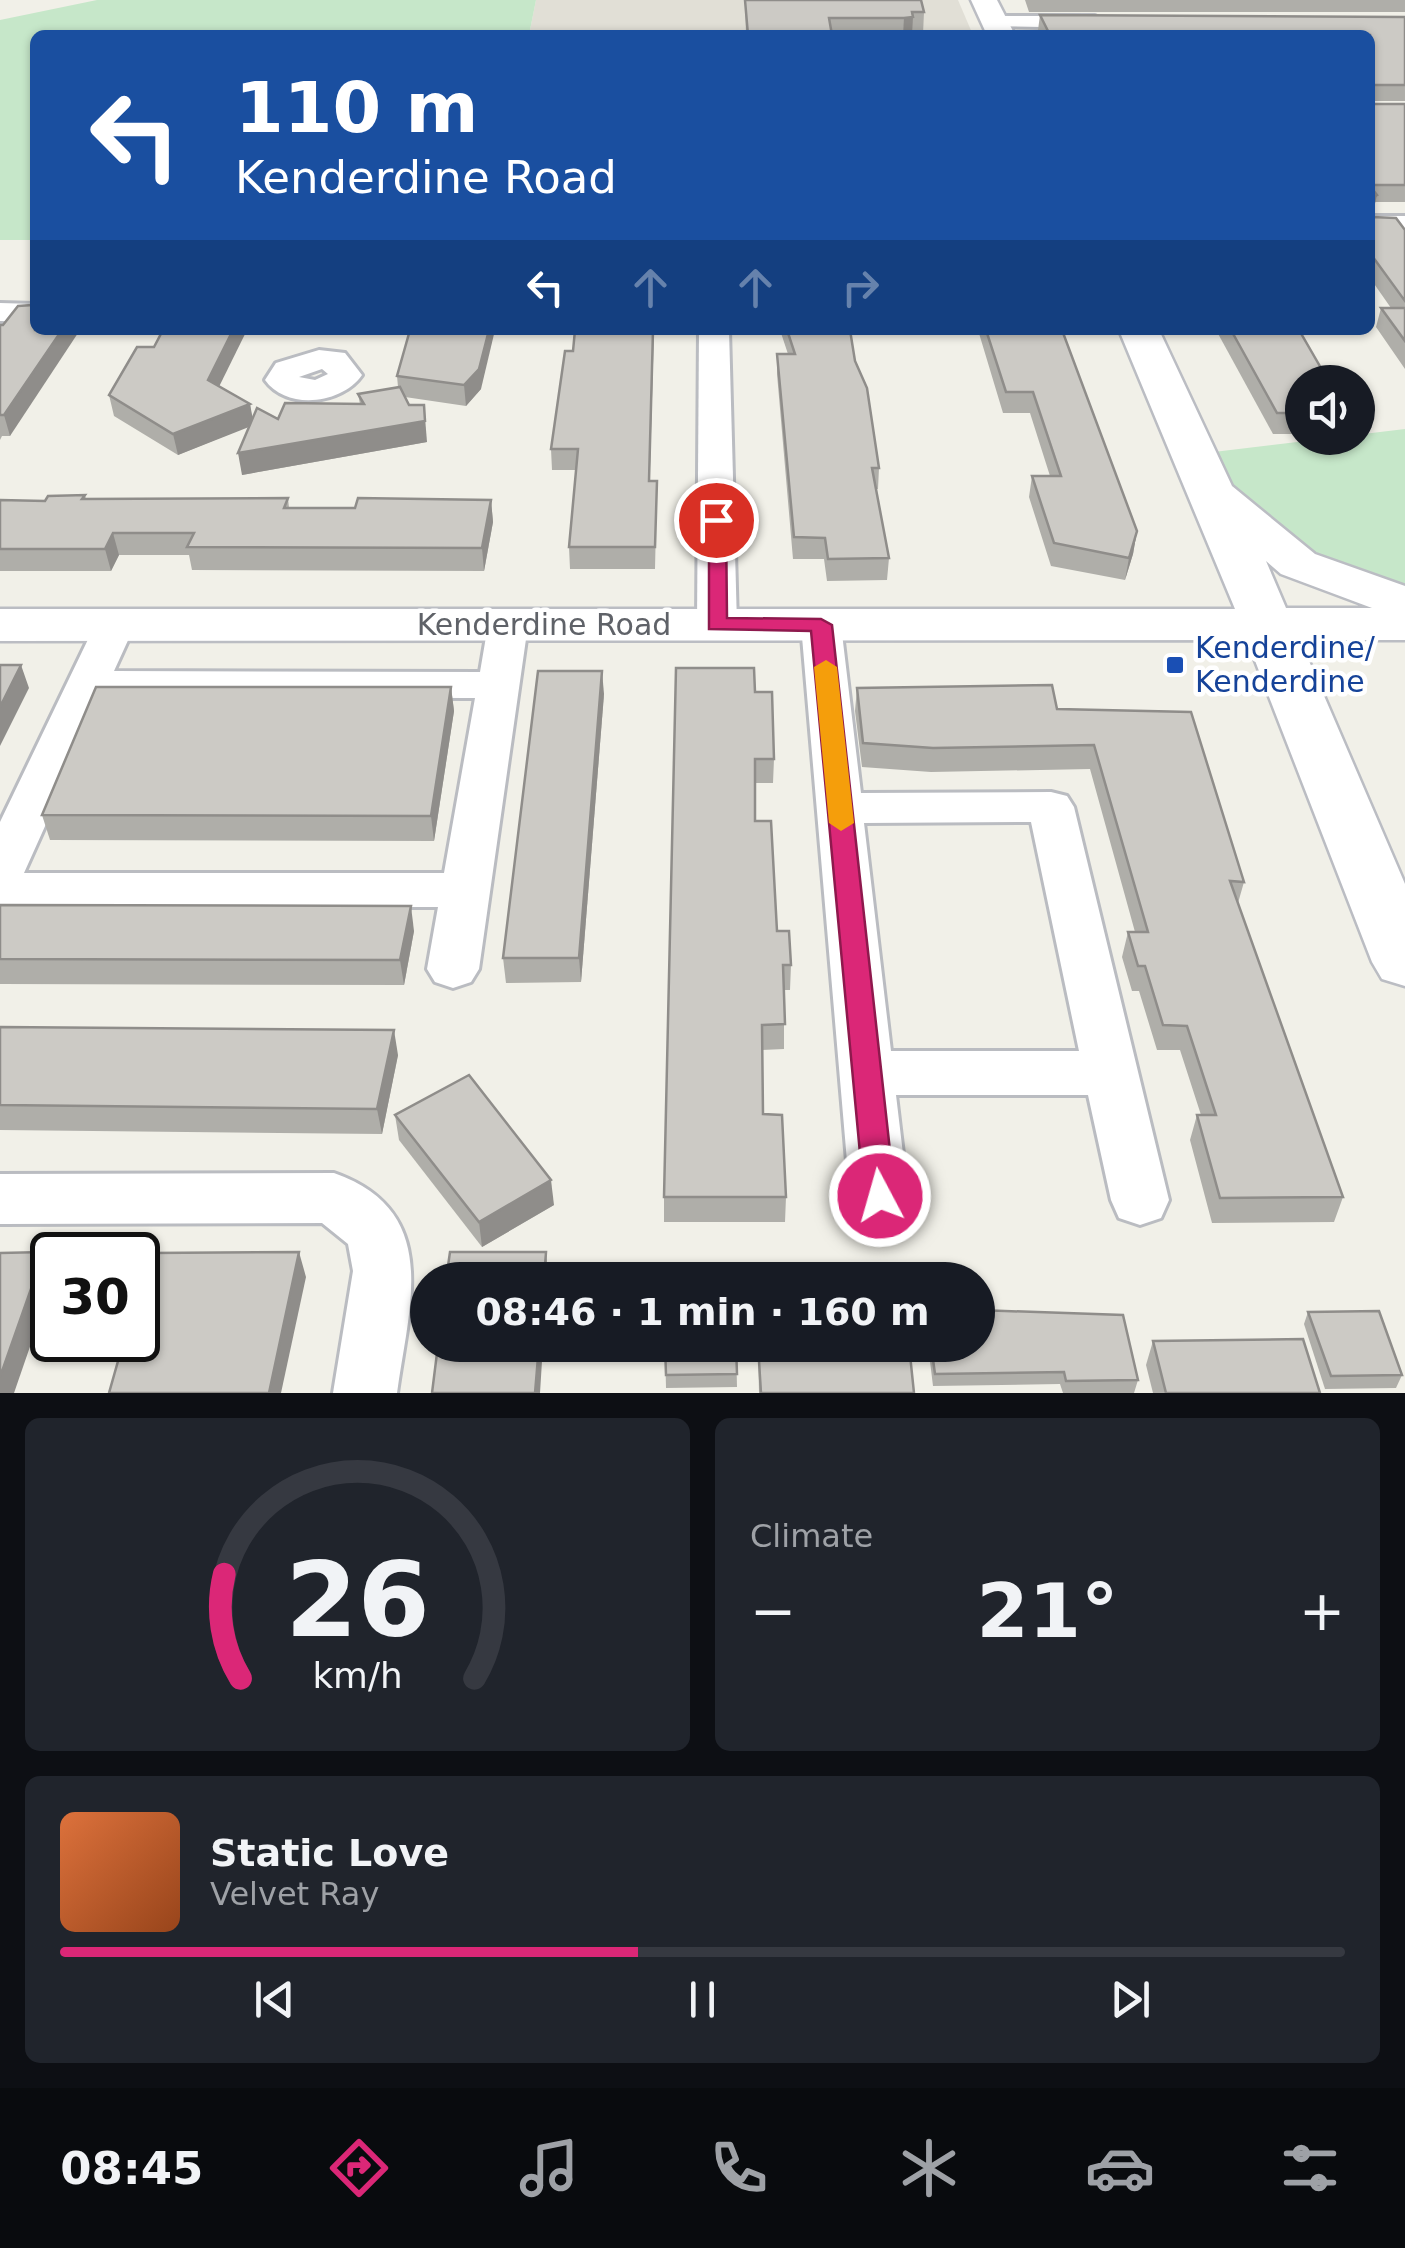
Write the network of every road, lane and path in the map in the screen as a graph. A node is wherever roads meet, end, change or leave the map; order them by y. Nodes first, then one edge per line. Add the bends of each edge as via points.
1 (994, 19) edge
2 (1113, 22) edge
3 (1375, 224) edge
4 (1405, 224) edge
5 (0, 312) edge
6 (30, 312) edge
7 (714, 335) edge
8 (1141, 335) edge
9 (1214, 491) junction
10 (1405, 603) edge
11 (1267, 624) junction
12 (1405, 624) edge
13 (0, 625) edge
14 (115, 625) junction
15 (508, 625) junction
16 (716, 625) junction
17 (821, 625) junction
18 (88, 684) junction
19 (497, 685) junction
20 (840, 808) junction
21 (0, 872) edge
22 (0, 890) edge
23 (465, 890) junction
24 (1405, 962) edge
25 (453, 970) dead end
26 (867, 1072) junction
27 (1111, 1072) junction
28 (880, 1196) dead end
29 (0, 1199) edge
30 (1140, 1200) dead end
31 (364, 1393) edge

1 - 2 street
3 - 4 street
5 - 6 street
7 - 16 street
8 - 9 street
9 - 10 street via 1298,564
9 - 11 street
11 - 12 street, Kenderdine Road
11 - 17 street, Kenderdine Road
11 - 24 street
13 - 14 street, Kenderdine Road
14 - 15 street, Kenderdine Road
14 - 18 street
15 - 16 street, Kenderdine Road
15 - 19 street
16 - 17 street, Kenderdine Road
17 - 20 street
18 - 19 street
18 - 21 street
19 - 23 street
20 - 26 street
20 - 27 street via 1051,807
22 - 23 street
23 - 25 street
26 - 27 street
26 - 28 street
27 - 30 street
29 - 31 street via 334,1198 376,1231 384,1271

